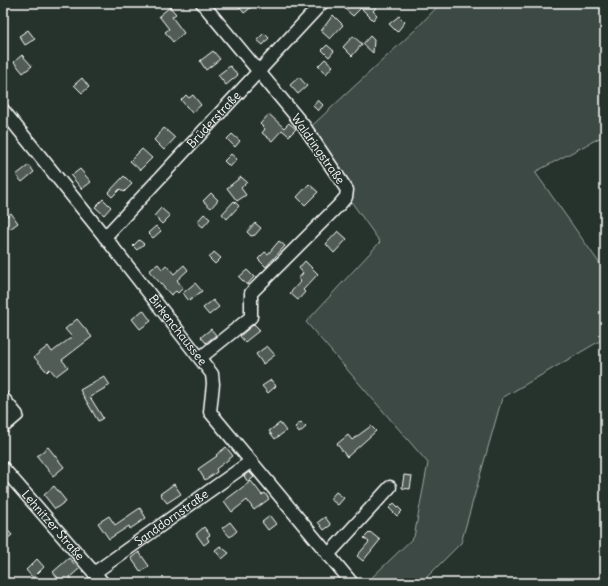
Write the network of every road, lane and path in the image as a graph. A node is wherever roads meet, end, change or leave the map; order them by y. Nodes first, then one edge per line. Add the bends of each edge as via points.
1 (202, 3) edge
2 (322, 3) edge
3 (259, 71) junction
4 (3, 110) edge
5 (105, 237) junction
6 (200, 358) junction
7 (3, 398) edge
8 (3, 427) edge
9 (250, 462) junction
10 (3, 468) edge
11 (390, 487) dead end
12 (328, 555) junction
13 (94, 573) junction
14 (103, 583) edge
15 (352, 583) edge

1 - 3 street, Waldringstraße
2 - 3 street, Brüderstraße
3 - 5 street, Brüderstraße
3 - 6 street, Waldringstraße via 304,126 347,190 346,197 251,293 252,317
4 - 5 street, Birkenchaussee
5 - 6 street, Birkenchaussee
6 - 9 street, Birkenchaussee via 212,374 210,412
7 - 8 street via 18,415
9 - 12 street, Birkenchaussee
9 - 13 street, Sanddornstraße
10 - 13 street, Lehnitzer Straße
11 - 12 street
12 - 15 street, Birkenchaussee
13 - 14 street, Lehnitzer Straße

